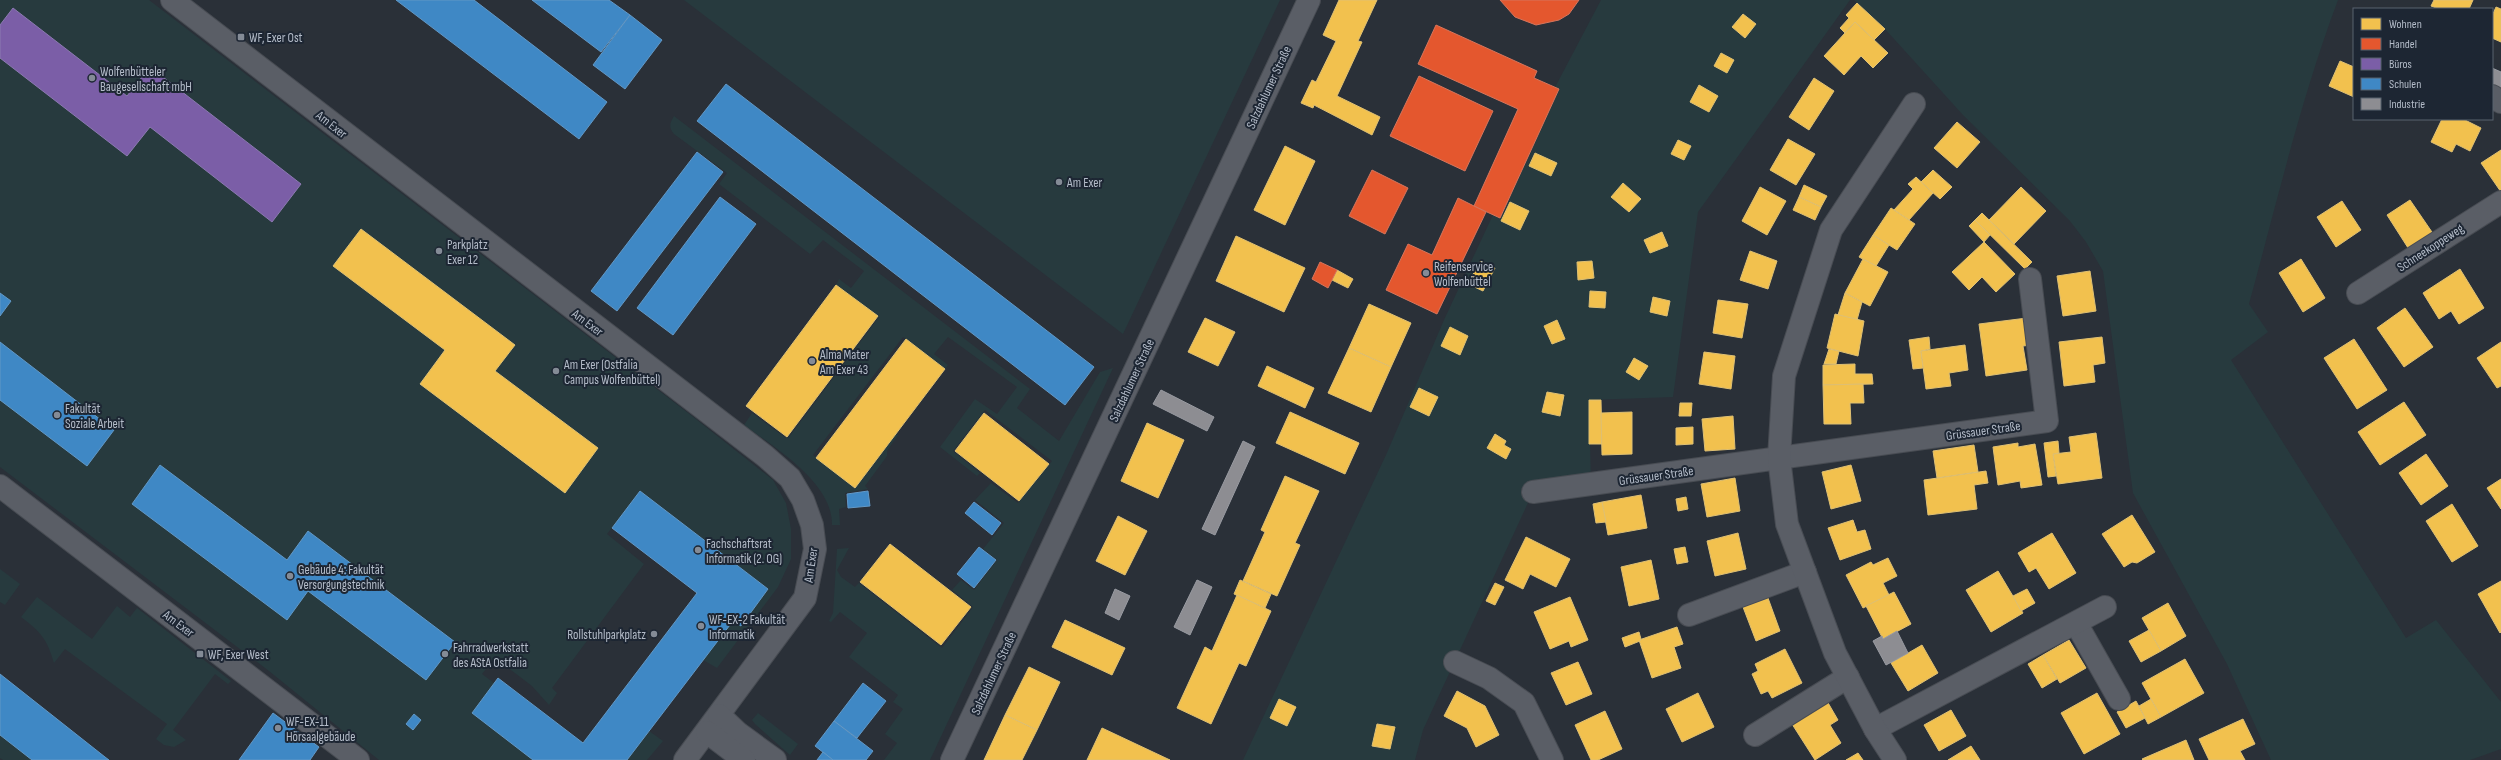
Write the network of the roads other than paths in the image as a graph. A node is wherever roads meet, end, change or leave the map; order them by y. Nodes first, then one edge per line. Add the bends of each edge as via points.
1 (172, 0) edge
2 (1309, 0) edge
3 (1914, 104) dead end
4 (2501, 202) edge
5 (2030, 279) dead end
6 (2358, 293) dead end
7 (1779, 458) junction
8 (0, 486) edge
9 (1533, 492) dead end
10 (1805, 572) junction
11 (2106, 608) dead end
12 (1688, 615) dead end
13 (2076, 623) junction
14 (1455, 662) dead end
15 (1848, 677) junction
16 (2119, 699) dead end
17 (713, 724) junction
18 (1875, 729) junction
19 (1754, 735) dead end
20 (358, 760) edge
21 (685, 760) edge
22 (744, 760) edge
23 (775, 760) edge
24 (952, 760) edge
25 (1552, 760) edge
26 (1895, 760) edge

1 - 17 street, Am Exer via 765,456 790,478 803,500 812,525 814,548 805,598
2 - 24 street, Salzdahlumer Straße
3 - 7 street via 1831,230 1784,376
4 - 6 street, Schneekoppeweg
5 - 7 street, Grüssauer Straße via 2047,420
7 - 9 street, Grüssauer Straße
7 - 10 street via 1787,524
8 - 20 street, Am Exer
10 - 12 street
10 - 15 street via 1836,653
11 - 13 street
13 - 16 street
13 - 18 street
14 - 25 street via 1489,678 1524,703
15 - 18 street
15 - 19 street
17 - 21 street, Am Exer
17 - 22 street
17 - 23 street via 738,733
18 - 26 street

